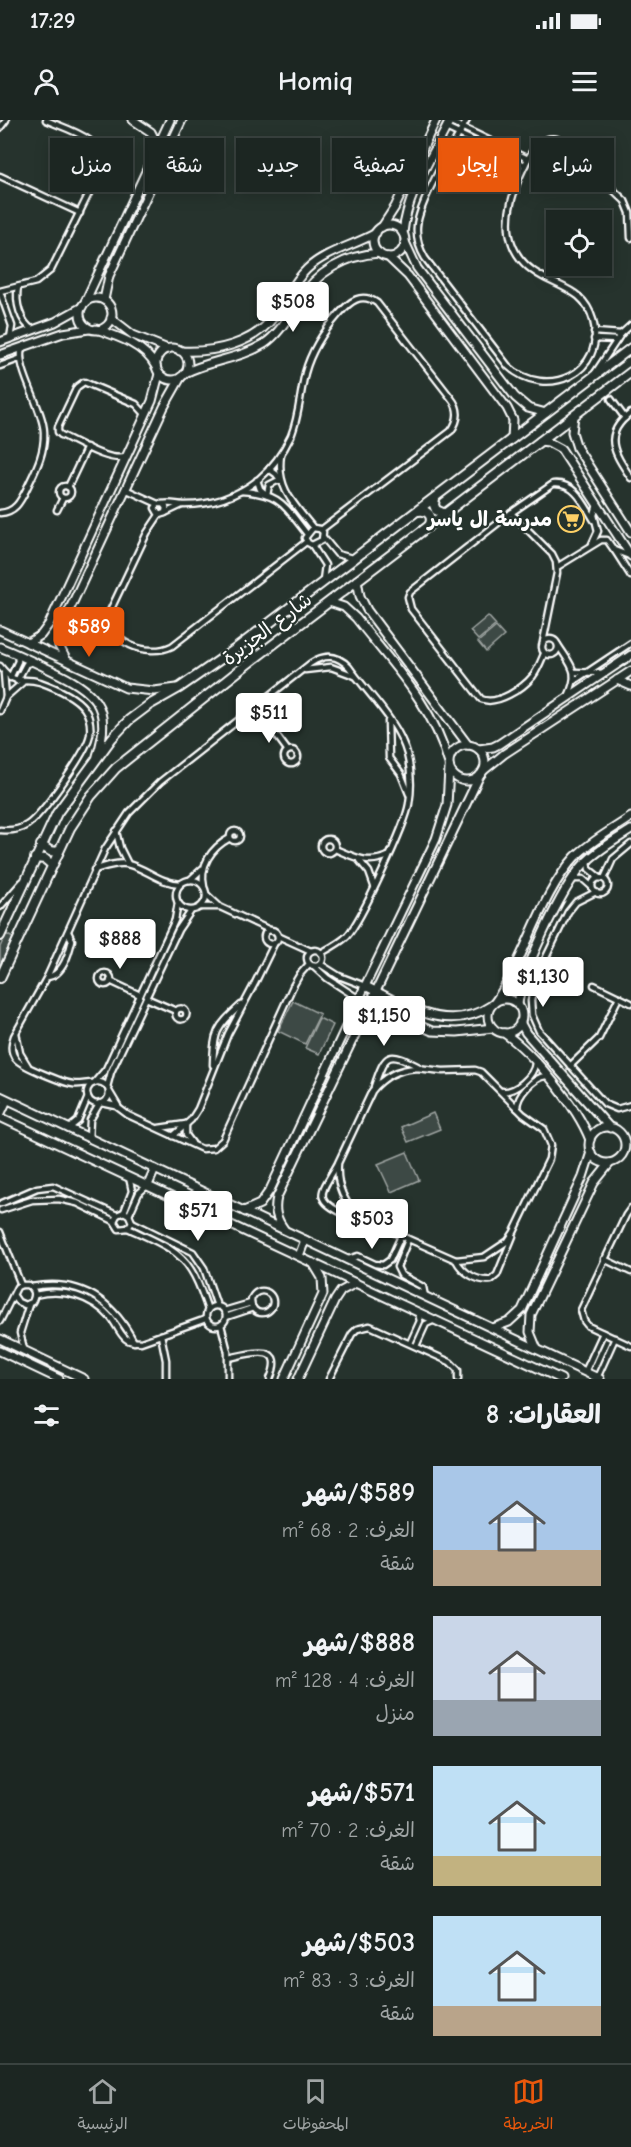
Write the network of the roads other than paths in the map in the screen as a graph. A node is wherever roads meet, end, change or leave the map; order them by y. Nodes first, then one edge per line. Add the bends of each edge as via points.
1 (6, 120) edge
2 (46, 120) edge
3 (133, 120) edge
4 (170, 120) edge
5 (182, 120) edge
6 (436, 120) edge
7 (467, 120) edge
8 (448, 123) edge
9 (0, 128) edge
10 (463, 128) junction
11 (460, 134) junction
12 (154, 138) edge
13 (162, 138) edge
14 (528, 159) junction
15 (525, 165) junction
16 (145, 174) edge
17 (0, 176) edge
18 (80, 213) junction
19 (630, 213) edge
20 (382, 227) junction
21 (376, 233) junction
22 (403, 233) junction
23 (631, 238) edge
24 (405, 242) junction
25 (379, 253) junction
26 (327, 255) junction
27 (388, 257) junction
28 (332, 267) junction
29 (18, 287) junction
30 (0, 292) edge
31 (104, 300) junction
32 (83, 305) junction
33 (111, 318) junction
34 (631, 325) edge
35 (93, 329) junction
36 (33, 330) junction
37 (594, 332) junction
38 (621, 333) junction
39 (10, 338) junction
40 (594, 339) junction
41 (616, 340) junction
42 (0, 342) edge
43 (22, 347) junction
44 (631, 348) edge
45 (168, 349) junction
46 (180, 351) junction
47 (9, 352) junction
48 (0, 355) edge
49 (20, 360) junction
50 (0, 366) edge
51 (158, 371) junction
52 (631, 372) edge
53 (183, 375) junction
54 (591, 378) junction
55 (611, 399) dead end
56 (136, 404) junction
57 (150, 405) junction
58 (546, 413) junction
59 (631, 413) edge
60 (146, 415) junction
61 (574, 416) junction
62 (625, 418) junction
63 (512, 439) junction
64 (540, 441) junction
65 (87, 447) junction
66 (281, 455) junction
67 (126, 457) junction
68 (110, 458) junction
69 (269, 469) junction
70 (118, 474) junction
71 (631, 478) edge
72 (257, 480) junction
73 (281, 481) junction
74 (68, 487) junction
75 (125, 489) junction
76 (240, 491) junction
77 (267, 495) junction
78 (63, 498) junction
79 (435, 498) junction
80 (160, 504) junction
81 (597, 505) junction
82 (182, 506) junction
83 (57, 510) dead end
84 (417, 511) junction
85 (0, 513) edge
86 (165, 513) junction
87 (512, 513) junction
88 (445, 514) junction
89 (159, 515) junction
90 (631, 517) edge
91 (594, 520) junction
92 (624, 521) junction
93 (429, 526) junction
94 (313, 528) junction
95 (321, 530) junction
96 (631, 532) edge
97 (306, 534) junction
98 (323, 537) junction
99 (597, 539) junction
100 (306, 542) junction
101 (312, 545) junction
102 (614, 550) junction
103 (631, 556) edge
104 (355, 558) junction
105 (557, 567) junction
106 (631, 576) edge
107 (357, 580) junction
108 (323, 583) junction
109 (329, 602) junction
110 (52, 617) junction
111 (63, 622) junction
112 (0, 630) edge
113 (543, 642) junction
114 (631, 643) edge
115 (28, 644) junction
116 (558, 645) junction
117 (0, 647) edge
118 (17, 654) junction
119 (544, 654) junction
120 (631, 656) edge
121 (67, 661) junction
122 (33, 662) junction
123 (80, 668) junction
124 (2, 669) edge
125 (303, 670) junction
126 (631, 671) edge
127 (575, 672) junction
128 (586, 673) junction
129 (606, 673) junction
130 (10, 678) junction
131 (357, 678) junction
132 (617, 680) junction
133 (17, 681) junction
134 (73, 681) junction
135 (574, 681) junction
136 (23, 682) junction
137 (631, 686) edge
138 (179, 688) junction
139 (6, 697) junction
140 (267, 698) junction
141 (567, 699) junction
142 (0, 711) edge
143 (242, 718) junction
144 (388, 719) junction
145 (268, 724) junction
146 (389, 741) junction
147 (402, 741) junction
148 (468, 745) junction
149 (479, 749) junction
150 (288, 751) dead end
151 (97, 757) junction
152 (409, 763) junction
153 (449, 765) junction
154 (398, 769) junction
155 (482, 773) junction
156 (410, 796) junction
157 (631, 817) edge
158 (0, 830) edge
159 (631, 830) edge
160 (116, 831) junction
161 (230, 838) dead end
162 (631, 844) edge
163 (41, 845) junction
164 (335, 849) dead end
165 (58, 852) junction
166 (388, 856) junction
167 (35, 858) junction
168 (359, 860) junction
169 (588, 860) junction
170 (374, 861) junction
171 (128, 864) junction
172 (52, 866) junction
173 (204, 867) junction
174 (94, 870) junction
175 (369, 872) junction
176 (28, 875) junction
177 (571, 879) junction
178 (602, 879) junction
179 (190, 880) junction
180 (165, 882) junction
181 (181, 884) junction
182 (374, 886) junction
183 (592, 887) junction
184 (204, 888) junction
185 (596, 892) junction
186 (206, 894) junction
187 (176, 896) junction
188 (178, 903) junction
189 (1, 905) edge
190 (201, 907) junction
191 (220, 908) junction
192 (191, 910) junction
193 (255, 923) junction
194 (272, 931) junction
195 (68, 932) junction
196 (0, 936) edge
197 (278, 936) junction
198 (265, 940) junction
199 (274, 944) junction
200 (311, 951) junction
201 (321, 954) junction
202 (266, 960) junction
203 (320, 964) junction
204 (312, 965) junction
205 (47, 977) junction
206 (0, 978) edge
207 (110, 981) dead end
208 (594, 985) dead end
209 (365, 986) junction
210 (376, 991) junction
211 (140, 995) junction
212 (619, 997) junction
213 (146, 998) junction
214 (359, 999) junction
215 (245, 1002) junction
216 (631, 1003) edge
217 (370, 1004) junction
218 (494, 1004) junction
219 (518, 1006) junction
220 (176, 1011) dead end
221 (225, 1019) junction
222 (520, 1022) junction
223 (232, 1025) junction
224 (493, 1028) junction
225 (504, 1033) junction
226 (214, 1044) junction
227 (222, 1046) junction
228 (535, 1063) junction
229 (570, 1066) junction
230 (213, 1068) junction
231 (424, 1069) junction
232 (575, 1071) junction
233 (546, 1076) junction
234 (567, 1079) junction
235 (93, 1083) junction
236 (76, 1084) junction
237 (108, 1089) junction
238 (502, 1091) junction
239 (372, 1092) junction
240 (0, 1096) edge
241 (88, 1096) junction
242 (7, 1100) junction
243 (101, 1103) junction
244 (631, 1105) edge
245 (120, 1108) junction
246 (517, 1108) junction
247 (0, 1116) edge
248 (81, 1116) junction
249 (90, 1120) junction
250 (186, 1124) junction
251 (156, 1128) junction
252 (610, 1128) junction
253 (68, 1129) junction
254 (620, 1133) junction
255 (173, 1136) junction
256 (89, 1138) junction
257 (631, 1139) edge
258 (590, 1140) junction
259 (197, 1147) junction
260 (591, 1152) junction
261 (630, 1157) edge
262 (619, 1159) junction
263 (338, 1163) junction
264 (610, 1163) junction
265 (155, 1169) junction
266 (129, 1176) junction
267 (148, 1185) junction
268 (0, 1208) edge
269 (631, 1208) edge
270 (243, 1211) junction
271 (353, 1211) junction
272 (127, 1214) junction
273 (117, 1215) junction
274 (114, 1221) junction
275 (132, 1222) junction
276 (128, 1228) junction
277 (286, 1231) junction
278 (0, 1232) edge
279 (514, 1232) junction
280 (401, 1236) junction
281 (305, 1240) junction
282 (408, 1240) junction
283 (299, 1256) junction
284 (604, 1259) junction
285 (346, 1260) junction
286 (456, 1260) junction
287 (313, 1263) junction
288 (631, 1272) edge
289 (356, 1283) junction
290 (21, 1285) junction
291 (31, 1287) junction
292 (88, 1293) junction
293 (35, 1295) junction
294 (14, 1296) junction
295 (425, 1297) junction
296 (86, 1299) junction
297 (29, 1304) junction
298 (252, 1305) junction
299 (217, 1306) junction
300 (0, 1308) edge
301 (208, 1310) junction
302 (418, 1312) junction
303 (5, 1313) junction
304 (225, 1314) junction
305 (206, 1319) junction
306 (435, 1320) junction
307 (0, 1321) edge
308 (220, 1325) junction
309 (492, 1328) junction
310 (603, 1333) junction
311 (161, 1335) junction
312 (615, 1338) junction
313 (0, 1339) edge
314 (134, 1342) junction
315 (410, 1343) junction
316 (416, 1346) junction
317 (631, 1346) edge
318 (537, 1349) junction
319 (0, 1350) edge
320 (26, 1351) junction
321 (229, 1358) junction
322 (54, 1365) junction
323 (585, 1372) junction
324 (50, 1375) junction
325 (598, 1378) edge
326 (59, 1379) edge
327 (84, 1379) edge
328 (166, 1379) edge
329 (228, 1379) edge
330 (270, 1379) edge
331 (284, 1379) edge
332 (298, 1379) edge
333 (329, 1379) edge
334 (458, 1379) edge
335 (561, 1379) edge

1 - 9 street
2 - 18 street via 93,142 101,153 102,167
3 - 12 street
4 - 13 street
5 - 31 street via 109,276
6 - 20 street
7 - 10 street
8 - 10 street
8 - 11 street
8 - 22 street via 411,199
10 - 11 street
10 - 14 street
11 - 15 street
11 - 40 street via 419,216 417,234 425,258 508,366 526,379 548,383 569,377 586,362
14 - 15 street
14 - 19 street via 540,142 561,140 622,196
15 - 37 street via 508,213 516,252 533,271 578,295 587,306
16 - 32 street
17 - 18 street
18 - 29 street via 51,270 36,282
19 - 23 street
20 - 21 street
20 - 22 street via 396,227
21 - 25 street via 374,246
21 - 26 street
22 - 24 street
24 - 27 street via 398,255
24 - 58 street via 417,268 515,397 528,408
25 - 27 street
25 - 28 street via 355,257
26 - 28 street
26 - 46 street via 304,272 259,332 230,345
27 - 63 street via 408,276 507,408 513,420
28 - 53 street via 313,282 282,328 265,343
29 - 30 street
29 - 36 street via 20,311
30 - 39 street via 12,323
31 - 32 street via 94,298
31 - 33 street
32 - 35 street via 82,322
32 - 36 street via 65,318
33 - 35 street via 105,326
33 - 45 street via 133,335
34 - 38 street
35 - 43 street via 63,333
35 - 51 street via 140,349
36 - 39 street
37 - 38 street
37 - 40 street
38 - 41 street
39 - 42 street
40 - 41 street
41 - 54 street
43 - 47 street
43 - 49 street
44 - 54 main road, شارع الجزيرة
45 - 46 street
45 - 51 street via 158,356
46 - 53 street via 187,361
47 - 48 street
47 - 49 street
49 - 50 street
49 - 85 street via 42,418 43,446 20,502 11,511
51 - 53 street via 169,380
51 - 57 street
52 - 61 main road, شارع الجزيرة
53 - 75 street
54 - 58 main road, شارع الجزيرة
55 - 62 street
56 - 57 street
56 - 60 street
56 - 65 street via 87,383 79,384 58,429 61,435
57 - 60 street
58 - 63 main road, شارع الجزيرة
59 - 62 street
60 - 67 street
61 - 64 main road, شارع الجزيرة
61 - 92 street via 572,432 577,448
62 - 71 street via 618,425 613,444
63 - 79 main road, شارع الجزيرة
64 - 81 street via 561,449
64 - 88 main road, شارع الجزيرة
65 - 68 street
65 - 74 street
66 - 69 street
66 - 73 street
66 - 95 street via 294,426 307,368 322,335 351,301 372,299 454,402 457,417 451,431
67 - 68 street
67 - 70 street
68 - 70 street via 117,465
69 - 72 street
69 - 73 street
70 - 110 street
72 - 76 street
72 - 77 street
73 - 77 street via 272,482
73 - 94 street
74 - 78 street via 70,495
74 - 78 street via 59,490
75 - 80 street
75 - 111 street
76 - 77 street
76 - 82 street via 214,502
77 - 97 street via 281,502
78 - 83 street
79 - 84 main road, شارع الجزيرة
79 - 88 main road via 436,510
80 - 82 street via 173,502
80 - 86 street via 166,508
80 - 89 street via 155,508
81 - 91 street
81 - 103 street
82 - 86 street
84 - 93 main road via 429,514
84 - 104 main road, شارع الجزيرة
86 - 89 street
87 - 91 street via 547,486 560,483 572,489
87 - 105 street via 552,554
87 - 119 street via 414,587 408,603 477,695 487,701 498,700 530,679
88 - 93 main road, شارع الجزيرة
89 - 100 street via 109,618 117,636 149,651 172,646
90 - 92 street
91 - 99 street
92 - 96 street
93 - 107 main road, شارع الجزيرة
94 - 95 street
94 - 97 street
95 - 98 street
97 - 100 street
98 - 101 street
98 - 104 street via 337,554
99 - 102 street via 607,540
99 - 105 street
100 - 101 street
101 - 108 street via 325,565
102 - 103 street
102 - 106 street
104 - 108 main road, شارع الجزيرة
105 - 113 street
107 - 109 main road, شارع الجزيرة
107 - 148 street via 367,610
108 - 138 main road, شارع الجزيرة
109 - 153 street via 344,607 356,618 425,706
109 - 165 main road, شارع الجزيرة via 117,768 80,811
110 - 111 street
110 - 115 street via 46,630
111 - 121 street via 58,638
112 - 115 street
113 - 116 street via 550,639
113 - 119 street
114 - 128 street
115 - 121 street
116 - 119 street via 553,655
116 - 127 street
117 - 118 street
118 - 122 street
118 - 130 street
120 - 129 street
121 - 123 street
122 - 133 street via 26,664
122 - 134 street
123 - 134 street
123 - 138 street via 126,688
124 - 130 street
124 - 139 street
125 - 131 street via 331,667
125 - 131 street via 318,658 335,657
125 - 140 street
126 - 132 street
127 - 128 street
127 - 135 street
128 - 129 street
128 - 135 street
129 - 141 street
130 - 133 street
131 - 144 street
132 - 137 street
132 - 155 street via 504,754
133 - 136 street
134 - 151 street via 87,689 99,707 103,732
135 - 141 street
136 - 139 street
136 - 158 street via 40,682 78,702 88,717 90,735 75,764 35,818 15,830
138 - 151 main road, شارع الجزيرة via 129,720
139 - 142 street
140 - 143 street
140 - 145 street
141 - 149 street via 499,744
143 - 145 street
143 - 160 street via 149,792
144 - 146 street
144 - 147 street
145 - 150 street
146 - 147 street
146 - 154 street via 389,758
147 - 152 street
148 - 149 street
148 - 153 street via 453,751
149 - 155 street via 485,759
151 - 163 main road, شارع الجزيرة via 57,813
152 - 154 street
152 - 156 street
153 - 155 street via 456,778 465,781
153 - 209 street via 447,805 441,828
154 - 156 street
155 - 210 street
156 - 166 street via 407,814
157 - 218 street via 589,844 564,871
159 - 169 street
160 - 171 street
160 - 174 street
161 - 173 street via 217,847
162 - 178 street via 614,859
163 - 165 main road
163 - 167 main road, شارع الجزيرة
164 - 168 street
165 - 172 main road, شارع الجزيرة
166 - 170 street
166 - 182 street
167 - 172 main road via 45,859
167 - 176 main road, شارع الجزيرة
168 - 170 street
168 - 175 street
169 - 177 street
169 - 178 street via 589,869
170 - 175 street
171 - 174 street
171 - 180 street
172 - 206 main road, شارع الجزيرة
173 - 179 street
173 - 184 street
174 - 195 street
175 - 182 street
176 - 189 street
176 - 196 main road, شارع الجزيرة
177 - 183 street via 583,879
177 - 219 street via 522,981
178 - 183 street via 594,881
178 - 185 street via 607,882 607,889
179 - 181 street
179 - 184 street
180 - 181 street
180 - 187 street
181 - 187 street
182 - 201 street via 354,927 341,942
183 - 185 street
184 - 186 street
185 - 229 street via 576,902 568,912 532,994 532,1015 539,1032
186 - 190 street
186 - 191 street
187 - 188 street
188 - 192 street
188 - 211 street via 175,920
190 - 191 street
190 - 192 street
191 - 193 street
192 - 213 street
193 - 194 street
193 - 198 street
194 - 197 street
194 - 198 street
195 - 205 street
195 - 205 street via 72,940 66,960 55,975
197 - 199 street
197 - 200 street
198 - 199 street
198 - 202 street
199 - 202 street
200 - 201 street
200 - 204 street via 307,959
201 - 203 street
202 - 215 street
203 - 204 street
203 - 209 street
204 - 214 street
204 - 259 street via 293,986 223,1140 208,1150
205 - 236 street via 16,1032 20,1053 28,1066
207 - 211 street
208 - 212 street
209 - 210 street
209 - 214 street
210 - 217 street
210 - 218 street via 428,1015 447,1019 466,1017
211 - 235 street via 106,1069
212 - 216 street
212 - 229 street via 601,1035
213 - 220 street
213 - 237 street via 111,1072
214 - 217 street
214 - 270 street via 266,1198
215 - 221 street
215 - 223 street
217 - 224 street via 432,1031
217 - 277 street via 278,1197 276,1215
218 - 219 street via 507,999
218 - 224 street via 488,1014
219 - 222 street
221 - 223 street
221 - 226 street via 216,1031
222 - 225 street via 511,1032
222 - 234 street
223 - 227 street
224 - 225 street
225 - 228 street
226 - 227 street
226 - 230 street
227 - 230 street
228 - 233 street
228 - 238 street via 532,1073 513,1090
229 - 232 street
230 - 250 street via 198,1108
231 - 238 street via 476,1070 487,1075
231 - 239 street via 392,1074
231 - 239 street via 400,1057 388,1057 382,1062
232 - 234 street
232 - 244 street via 609,1106 621,1109
233 - 246 street via 519,1096
233 - 258 street via 575,1110
234 - 252 street
235 - 236 street
235 - 237 street via 101,1082
235 - 241 street
236 - 241 street
237 - 243 street via 107,1098
237 - 245 street
238 - 246 street
239 - 263 street
240 - 242 street
241 - 243 street
241 - 248 street
242 - 247 street
242 - 253 street
243 - 245 street
243 - 249 street
245 - 251 street
246 - 279 street via 544,1129 551,1153
247 - 266 street
248 - 249 street
248 - 253 street
249 - 256 street
250 - 251 street
250 - 255 street
250 - 259 street via 186,1135
251 - 255 street
252 - 254 street
252 - 258 street via 598,1130
253 - 256 street
254 - 257 street
254 - 262 street via 625,1149
255 - 259 street
256 - 265 street
258 - 260 street
260 - 264 street via 598,1161
260 - 309 street via 522,1310 509,1322
261 - 262 street
262 - 264 street
263 - 271 street via 339,1189
263 - 271 street via 322,1197 326,1205 344,1215
264 - 318 street via 594,1182 531,1315 530,1332
265 - 267 street
265 - 270 street
266 - 267 street
266 - 272 street via 132,1191
267 - 272 street
267 - 283 street
268 - 273 street via 37,1188 53,1186
268 - 274 street via 32,1200 59,1200 76,1203
269 - 284 street
270 - 277 street
271 - 280 street
272 - 273 street
272 - 275 street
273 - 274 street
274 - 276 street via 119,1229
275 - 276 street
275 - 299 street via 193,1252 204,1268
276 - 301 street via 167,1247 183,1260 195,1277
277 - 281 street
278 - 290 street
279 - 286 street via 493,1253
279 - 286 street via 497,1275 491,1280 466,1272
280 - 282 street
280 - 285 street via 390,1260 383,1265 358,1256
281 - 283 street
281 - 285 street
282 - 286 street
282 - 295 street via 397,1268 401,1275 423,1287
283 - 287 street
284 - 288 street
284 - 310 street via 581,1310 584,1322
285 - 295 street
287 - 289 street
287 - 331 street via 322,1278 323,1294
289 - 302 street
289 - 332 street via 335,1300
290 - 291 street
290 - 294 street
291 - 292 street via 60,1285
291 - 293 street
292 - 296 street
292 - 314 street via 118,1315
293 - 296 street via 60,1292
293 - 297 street
294 - 297 street via 21,1304
294 - 303 street
295 - 309 street
296 - 314 street via 107,1314 123,1337
297 - 320 street via 20,1333
298 - 298 street via 263,1313 270,1311 273,1296 259,1291 253,1295
298 - 304 street
299 - 301 street
299 - 304 street
300 - 303 street
301 - 305 street
302 - 306 street
302 - 315 street via 420,1321
303 - 307 street
304 - 308 street
305 - 308 street via 212,1326
305 - 311 street
306 - 316 street via 426,1324
306 - 335 street
308 - 321 street
309 - 318 street
310 - 312 street
310 - 323 street
311 - 314 street
311 - 328 street
312 - 317 street
312 - 325 street
313 - 320 street
315 - 316 street
315 - 333 street via 377,1328 357,1329
316 - 334 street via 455,1365
318 - 323 street
319 - 324 street
320 - 322 street
321 - 329 street
321 - 330 street via 258,1352 270,1354 275,1367
322 - 324 street
322 - 327 street
323 - 325 street
324 - 326 street

